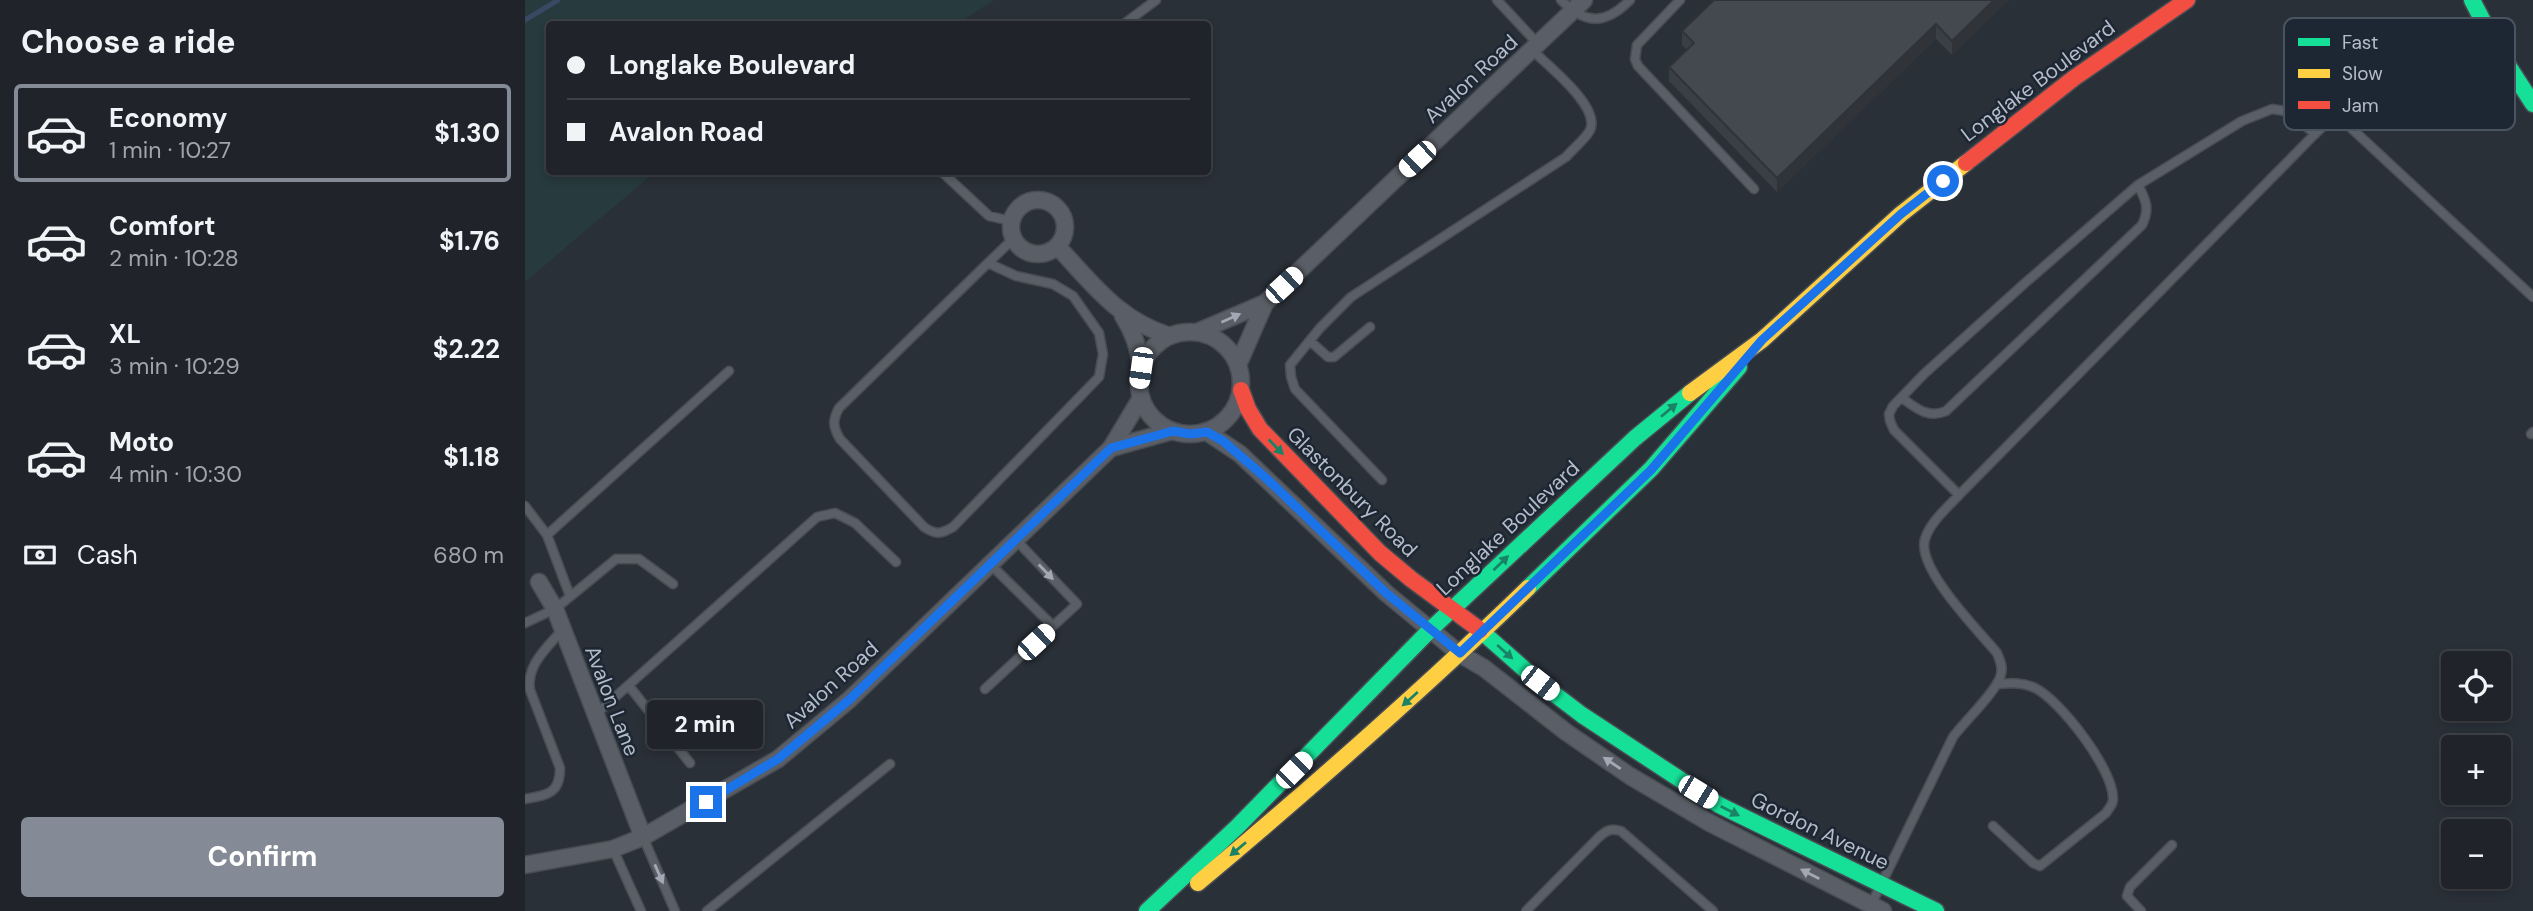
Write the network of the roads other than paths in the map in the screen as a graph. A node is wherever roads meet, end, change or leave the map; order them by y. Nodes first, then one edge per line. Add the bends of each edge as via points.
1 (1156, 0) edge
2 (1497, 0) edge
3 (1630, 0) edge
4 (1680, 0) edge
5 (2187, 0) edge
6 (2472, 0) edge
7 (1572, 4) edge
8 (2481, 18) edge
9 (1128, 21) edge
10 (1535, 47) junction
11 (2515, 76) edge
12 (2533, 104) edge
13 (2284, 111) edge
14 (2310, 130) edge
15 (2319, 130) edge
16 (2353, 130) edge
17 (2315, 134) junction
18 (944, 175) edge
19 (2138, 186) junction
20 (1754, 189) dead end
21 (1011, 222) junction
22 (1013, 239) junction
23 (1057, 246) junction
24 (988, 262) junction
25 (2533, 297) edge
26 (1265, 303) junction
27 (1120, 311) junction
28 (1370, 327) dead end
29 (1197, 332) junction
30 (1170, 336) junction
31 (1762, 340) junction
32 (1310, 341) junction
33 (1238, 365) junction
34 (1141, 368) junction
35 (729, 371) dead end
36 (1241, 390) junction
37 (1141, 398) junction
38 (1902, 398) junction
39 (1173, 431) junction
40 (1207, 432) junction
41 (1111, 448) junction
42 (1383, 480) dead end
43 (1958, 495) junction
44 (525, 506) edge
45 (547, 535) junction
46 (1015, 539) junction
47 (895, 562) dead end
48 (990, 564) junction
49 (539, 582) dead end
50 (673, 584) dead end
51 (570, 596) junction
52 (555, 609) junction
53 (1451, 610) junction
54 (525, 623) edge
55 (1053, 626) junction
56 (1431, 629) junction
57 (562, 630) junction
58 (1482, 631) junction
59 (1460, 653) junction
60 (1997, 684) junction
61 (629, 686) junction
62 (985, 689) dead end
63 (595, 715) junction
64 (690, 763) dead end
65 (890, 764) dead end
66 (525, 799) edge
67 (1993, 826) dead end
68 (643, 838) junction
69 (2172, 845) dead end
70 (613, 849) junction
71 (525, 865) edge
72 (1880, 884) junction
73 (1874, 909) edge
74 (641, 911) edge
75 (675, 911) edge
76 (707, 911) edge
77 (1147, 911) edge
78 (1164, 911) edge
79 (1526, 911) edge
80 (1713, 911) edge
81 (1936, 911) edge
82 (2141, 911) edge

1 - 9 lane
2 - 10 lane
3 - 7 lane via 1616,14 1594,20
4 - 20 lane via 1637,45 1635,59
5 - 31 main road, Longlake Boulevard via 2074,78 1901,214
6 - 8 main road
7 - 10 street, Avalon Road
10 - 26 street, Avalon Road
10 - 32 lane via 1583,102 1592,116 1591,131 1566,157 1351,297
11 - 12 main road
13 - 19 lane via 2272,109 2242,121
14 - 17 lane
15 - 17 lane
16 - 25 lane
17 - 43 lane
18 - 21 lane via 989,216
19 - 38 lane
19 - 38 lane via 2147,206 2141,225 1946,411 1929,414
21 - 22 street
21 - 23 street via 1028,202 1054,206 1065,230
22 - 23 street via 1033,254
22 - 24 lane
23 - 27 street
24 - 24 lane via 834,418 840,439 932,533 942,534 953,527 1099,377 1103,354 1099,333 1073,296 1053,284 1016,276
29 -> 26 street, Avalon Road
26 - 33 street, Avalon Road
27 - 30 street via 1139,325
27 - 34 street via 1133,331
28 - 32 lane via 1334,357
29 - 30 street
29 - 33 street via 1223,344
30 - 34 street via 1147,355
53 -> 31 main road, Longlake Boulevard via 1635,438
31 - 58 main road, Longlake Boulevard via 1651,470
32 - 42 lane via 1290,365 1295,389
33 - 36 street
34 - 37 street
35 - 45 lane
36 - 40 street via 1230,416
36 -> 53 main road, Glastonbury Road via 1259,429 1380,553
37 - 39 street via 1159,424
37 - 41 street
38 - 43 lane via 1889,414 1894,430
39 - 40 street
39 - 41 street
40 - 56 street via 1240,454 1341,552
41 - 46 street, Avalon Road
43 - 60 lane via 1929,530 1924,551 1941,585 1997,653 2001,664
44 - 45 lane
45 - 51 lane
46 - 48 street, Avalon Road
46 -> 55 lane via 1077,604
47 - 61 lane via 855,523 835,513 817,517
48 - 55 lane
48 - 68 street, Avalon Road via 811,734 778,759
49 - 52 street, Avalon Lane
50 - 51 lane via 639,559 616,559
51 - 52 lane
52 - 54 lane
52 - 57 street, Avalon Lane
53 - 56 main road, Longlake Boulevard
53 - 58 main road, Gordon Avenue
55 - 62 lane
56 - 59 street, Gordon Avenue
56 - 77 main road, Longlake Boulevard via 1237,827
57 - 63 street, Avalon Lane
57 - 66 lane via 538,659 529,680 560,779 549,793
58 - 59 main road, Longlake Boulevard
58 -> 72 main road, Gordon Avenue via 1582,715 1677,779 1719,805
73 -> 59 street, Gordon Avenue via 1630,776
59 -> 78 main road, Longlake Boulevard
60 - 67 lane via 2033,687 2070,718 2092,750 2113,796 2106,813 2041,866
60 - 72 lane via 1953,737
61 - 63 lane
61 - 64 lane
63 - 68 street, Avalon Lane
65 - 76 lane
68 - 70 street, Avalon Road
68 -> 75 lane
69 - 82 lane via 2130,887 2127,896
70 - 71 street, Avalon Road
70 - 74 lane
72 - 73 lane
72 - 81 main road, Gordon Avenue
79 - 80 lane via 1599,837 1614,829

